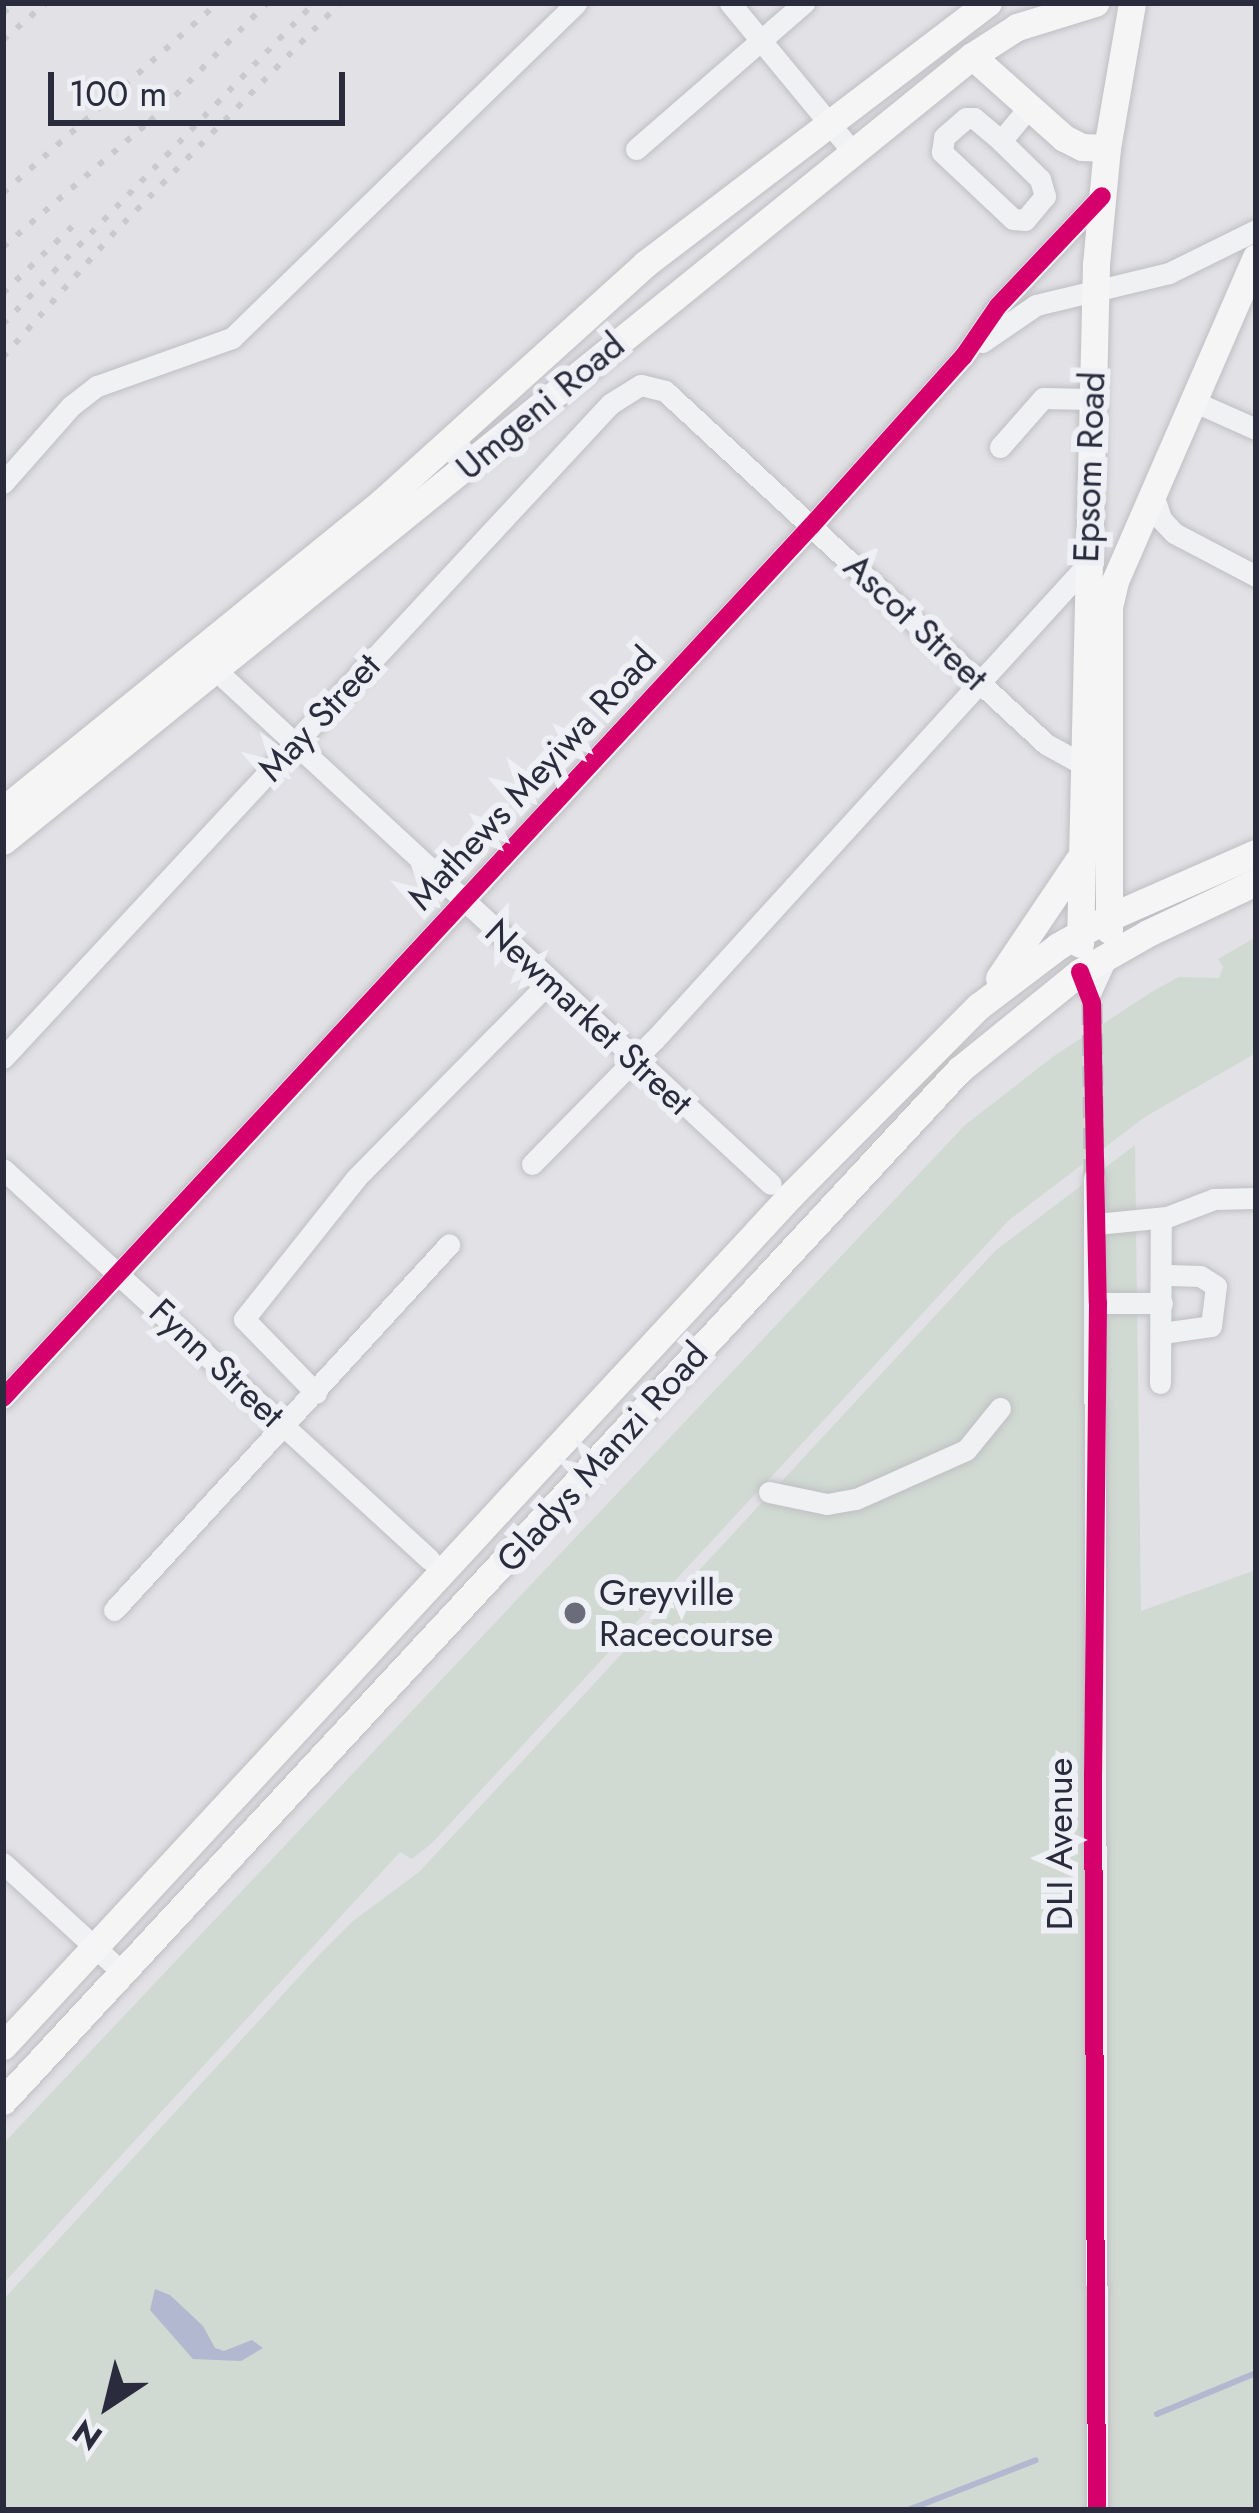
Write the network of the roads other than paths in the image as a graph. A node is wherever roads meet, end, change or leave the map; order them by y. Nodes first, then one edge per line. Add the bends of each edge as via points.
1 (576, 3) edge
2 (730, 3) edge
3 (804, 3) edge
4 (988, 3) edge
5 (1095, 3) edge
6 (1132, 3) edge
7 (763, 39) junction
8 (972, 56) junction
9 (1029, 107) junction
10 (832, 127) junction
11 (1001, 140) junction
12 (1107, 148) junction
13 (636, 149) dead end
14 (853, 152) junction
15 (1102, 196) junction
16 (1256, 230) edge
17 (645, 264) junction
18 (1254, 268) edge
19 (1094, 290) junction
20 (670, 296) junction
21 (963, 357) junction
22 (641, 385) joint
23 (1091, 399) junction
24 (1193, 401) junction
25 (1256, 429) edge
26 (1000, 447) dead end
27 (3, 483) edge
28 (1152, 490) junction
29 (392, 512) junction
30 (812, 525) junction
31 (1086, 566) junction
32 (1256, 576) edge
33 (206, 662) junction
34 (977, 679) junction
35 (295, 742) junction
36 (1084, 765) junction
37 (3, 810) edge
38 (3, 841) edge
39 (1083, 853) junction
40 (1256, 853) edge
41 (1256, 882) edge
42 (463, 901) junction
43 (1110, 917) junction
44 (1081, 934) junction
45 (1106, 957) junction
46 (550, 981) junction
47 (1087, 989) junction
48 (979, 1006) junction
49 (3, 1058) edge
50 (634, 1058) junction
51 (532, 1164) dead end
52 (3, 1169) edge
53 (1094, 1178) tunnel mouth
54 (781, 1189) junction
55 (1256, 1198) edge
56 (1161, 1218) junction
57 (820, 1219) junction
58 (1096, 1224) junction
59 (449, 1244) dead end
60 (118, 1273) junction
61 (1162, 1275) junction
62 (1098, 1303) junction
63 (1162, 1303) junction
64 (1162, 1333) junction
65 (1160, 1383) dead end
66 (316, 1393) junction
67 (3, 1398) edge
68 (1000, 1408) dead end
69 (284, 1426) junction
70 (769, 1492) dead end
71 (435, 1567) junction
72 (471, 1601) junction
73 (114, 1610) dead end
74 (3, 1863) edge
75 (95, 1947) junction
76 (123, 1973) junction
77 (3, 2046) edge
78 (3, 2102) edge
79 (1097, 2510) edge

1 - 27 street via 232,338 97,386
2 - 7 street
3 - 7 street
4 - 10 main road, Umgeni Road
5 - 8 main road, Umgeni Road via 1017,27
6 - 12 main road, Epsom Road
7 - 10 street
7 - 13 street
8 - 9 main road
8 - 14 main road, Umgeni Road
9 - 11 street
9 - 12 main road via 1073,143
10 - 14 street
10 - 17 main road, Umgeni Road
11 - 11 street via 1046,189 1041,205 1019,222 940,143 966,118
12 - 15 main road, Epsom Road
14 - 20 main road, Umgeni Road
15 - 19 main road, Epsom Road
15 - 21 street, Mathews Meyiwa Road via 998,307
16 - 19 street, Mathews Meyiwa Road via 1169,273
17 - 20 main road
17 - 29 main road, Umgeni Road
18 - 24 main road, Epsom Road
19 - 21 street, Mathews Meyiwa Road via 1036,305
19 - 23 main road, Epsom Road
20 - 29 main road, Umgeni Road
21 - 30 street, Mathews Meyiwa Road
22 - 30 street, Ascot Street via 665,392
22 - 35 street, May Street via 618,396
23 - 26 street via 1042,398
23 - 31 main road, Epsom Road
24 - 25 street
24 - 28 main road, Epsom Road
28 - 32 street via 1174,533
28 - 43 main road, Epsom Road via 1109,607
29 - 33 main road, Umgeni Road
30 - 34 street, Ascot Street
30 - 42 street, Mathews Meyiwa Road
31 - 34 street
31 - 36 main road, Epsom Road
33 - 35 street, Newmarket Street
33 - 37 main road, Umgeni Road
33 - 38 main road, Umgeni Road
34 - 36 street, Ascot Street via 1046,744
34 - 50 street
35 - 42 street, Newmarket Street
35 - 49 street, May Street
36 - 39 main road, Epsom Road
39 - 44 main road, Epsom Road
39 - 48 main road
40 - 43 main road, Gladys Manzi Road
41 - 45 main road, Gladys Manzi Road
42 - 46 street, Newmarket Street
42 - 60 street, Mathews Meyiwa Road
43 - 44 main road, Gladys Manzi Road
43 - 45 main road, Epsom Road
44 - 47 main road, Epsom Road
44 - 48 main road, Gladys Manzi Road
45 - 47 main road, Gladys Manzi Road
46 - 50 street, Newmarket Street
46 - 66 street via 356,1178 244,1318
47 - 57 main road, Gladys Manzi Road via 959,1070
48 - 54 main road, Gladys Manzi Road
50 - 51 street
50 - 54 street, Newmarket Street
52 - 60 street, Fynn Street
53 - 58 street, DLI Avenue
54 - 57 main road
54 - 71 main road, Gladys Manzi Road
55 - 56 street via 1214,1199
56 - 58 street
56 - 61 street
57 - 72 main road, Gladys Manzi Road
58 - 62 street, DLI Avenue
59 - 66 street
60 - 67 street, Mathews Meyiwa Road
60 - 69 street, Fynn Street
61 - 63 street
61 - 64 street via 1200,1276 1216,1286 1210,1326
62 - 63 street
62 - 79 street, DLI Avenue
63 - 64 street
64 - 65 street
66 - 69 street
68 - 70 street via 981,1436 946,1462 856,1499 827,1504
69 - 71 street, Fynn Street
69 - 73 street
71 - 72 main road
71 - 75 main road, Gladys Manzi Road
72 - 76 main road, Gladys Manzi Road
74 - 75 street
75 - 76 street
75 - 77 main road, Gladys Manzi Road
76 - 78 main road, Gladys Manzi Road

